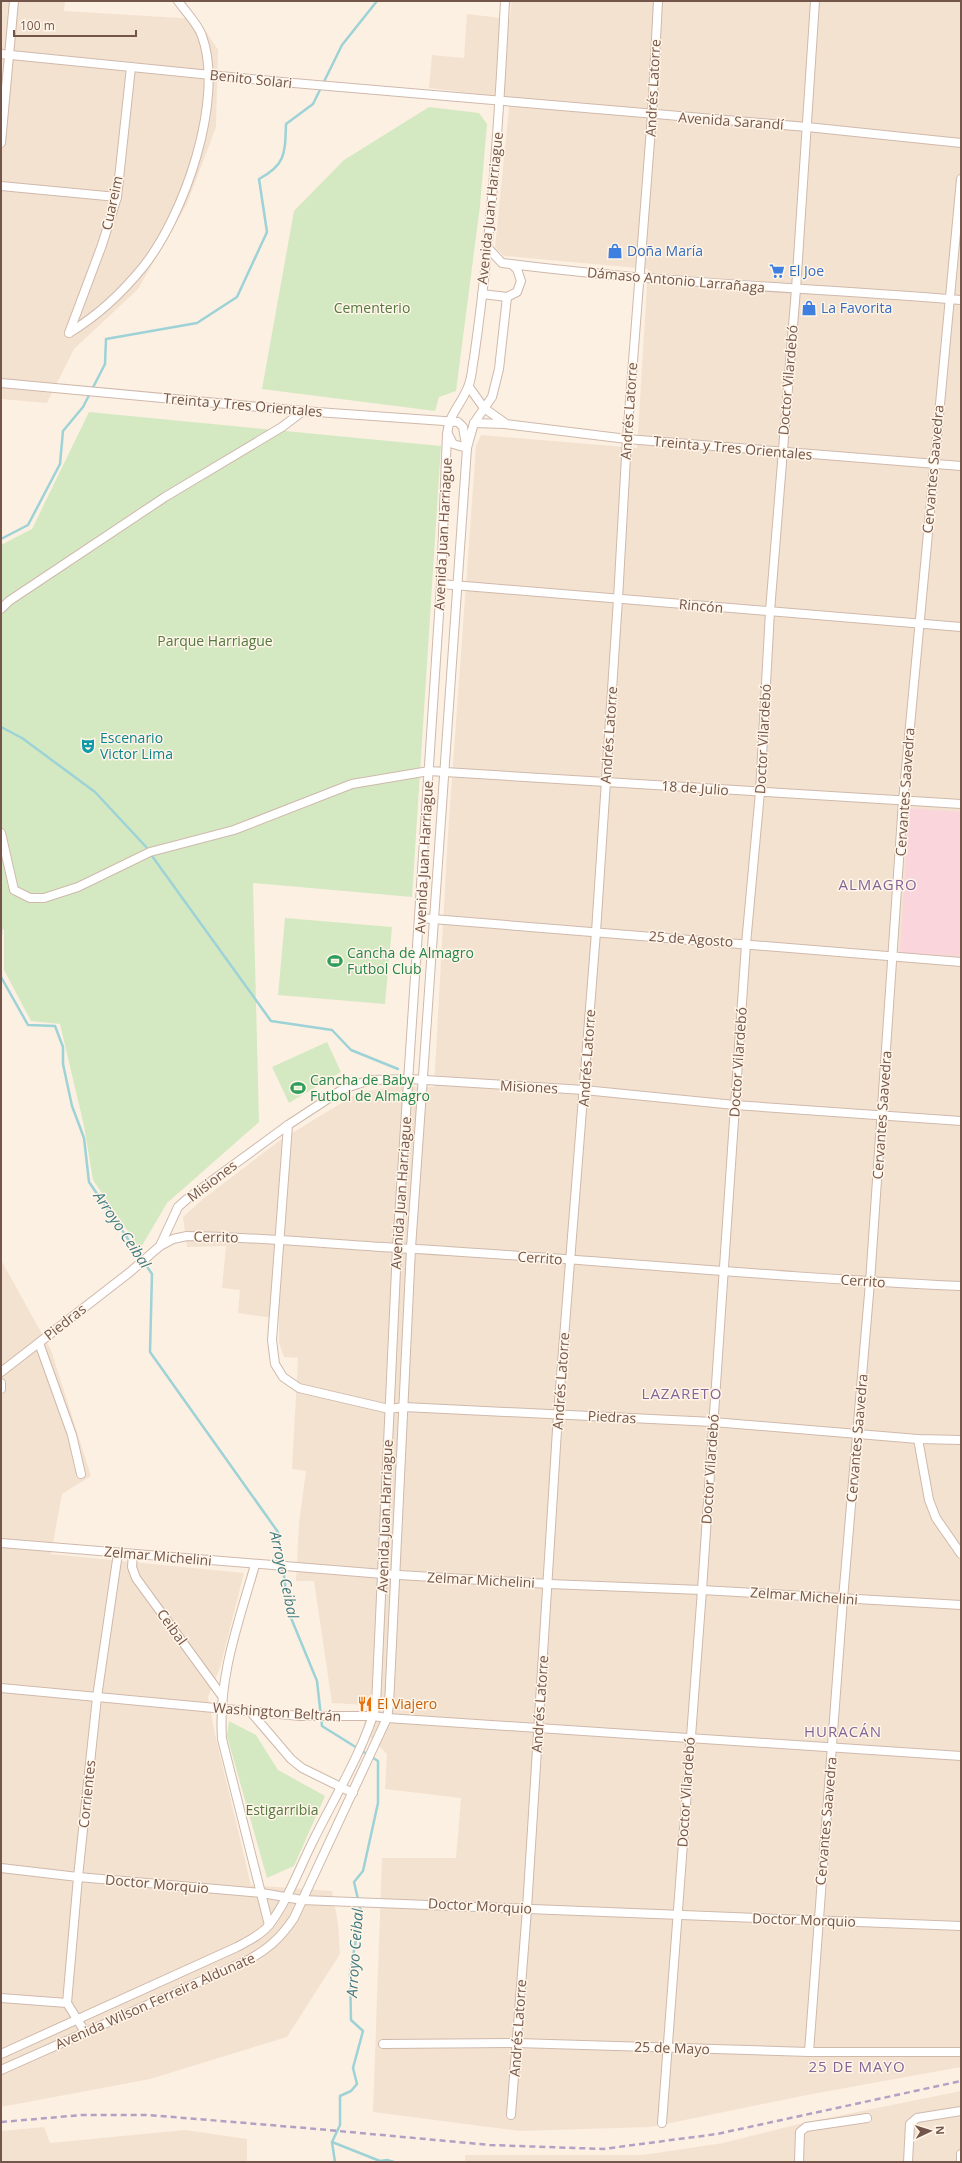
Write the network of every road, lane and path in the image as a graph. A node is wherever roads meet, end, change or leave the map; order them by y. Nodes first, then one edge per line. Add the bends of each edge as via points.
1 (14, 1) edge
2 (178, 1) edge
3 (505, 1) edge
4 (658, 1) edge
5 (816, 1) edge
6 (5, 54) edge
7 (131, 67) junction
8 (209, 75) junction
9 (500, 102) junction
10 (652, 115) junction
11 (807, 127) junction
12 (961, 142) edge
13 (1, 143) edge
14 (961, 178) edge
15 (1, 186) edge
16 (117, 197) junction
17 (488, 248) junction
18 (502, 263) junction
19 (511, 264) junction
20 (485, 271) junction
21 (640, 277) junction
22 (796, 289) junction
23 (482, 294) junction
24 (507, 298) junction
25 (950, 299) junction
26 (961, 300) edge
27 (1, 382) edge
28 (469, 386) junction
29 (484, 408) junction
30 (303, 411) junction
31 (448, 422) junction
32 (474, 423) junction
33 (505, 424) junction
34 (447, 434) junction
35 (627, 438) junction
36 (466, 448) junction
37 (782, 453) junction
38 (933, 464) junction
39 (961, 466) edge
40 (441, 584) junction
41 (457, 586) junction
42 (618, 599) junction
43 (1, 609) edge
44 (770, 611) junction
45 (919, 623) junction
46 (961, 627) edge
47 (429, 771) junction
48 (445, 772) junction
49 (606, 782) junction
50 (760, 792) junction
51 (903, 801) junction
52 (961, 804) edge
53 (1, 833) edge
54 (420, 918) junction
55 (434, 920) junction
56 (596, 932) junction
57 (746, 944) junction
58 (893, 956) junction
59 (961, 962) edge
60 (409, 1079) junction
61 (424, 1081) junction
62 (584, 1090) junction
63 (735, 1104) junction
64 (882, 1115) junction
65 (961, 1121) edge
66 (288, 1124) junction
67 (279, 1240) junction
68 (160, 1246) junction
69 (397, 1248) junction
70 (412, 1248) junction
71 (570, 1260) junction
72 (724, 1270) junction
73 (130, 1272) joint
74 (870, 1282) junction
75 (961, 1286) edge
76 (39, 1343) junction
77 (1, 1372) edge
78 (1, 1383) edge
79 (1, 1389) edge
80 (404, 1407) junction
81 (389, 1409) junction
82 (558, 1414) junction
83 (713, 1422) junction
84 (858, 1434) junction
85 (918, 1439) junction
86 (961, 1440) edge
87 (81, 1474) dead end
88 (1, 1543) edge
89 (118, 1553) junction
90 (133, 1554) junction
91 (961, 1554) edge
92 (255, 1565) junction
93 (383, 1574) junction
94 (397, 1575) junction
95 (549, 1584) junction
96 (702, 1590) junction
97 (843, 1599) junction
98 (961, 1605) edge
99 (1, 1688) edge
100 (222, 1696) junction
101 (97, 1697) junction
102 (222, 1708) junction
103 (250, 1711) junction
104 (373, 1716) junction
105 (387, 1718) junction
106 (538, 1727) junction
107 (690, 1739) junction
108 (832, 1748) junction
109 (961, 1756) edge
110 (354, 1758) joint
111 (367, 1763) joint
112 (340, 1786) junction
113 (353, 1793) junction
114 (1, 1868) edge
115 (78, 1877) junction
116 (262, 1893) junction
117 (285, 1898) junction
118 (302, 1900) junction
119 (527, 1909) junction
120 (677, 1915) junction
121 (818, 1920) junction
122 (269, 1925) junction
123 (961, 1926) edge
124 (1, 1998) edge
125 (67, 2004) junction
126 (79, 2020) junction
127 (85, 2032) junction
128 (383, 2044) dead end
129 (517, 2044) junction
130 (669, 2049) junction
131 (809, 2052) junction
132 (961, 2052) edge
133 (1, 2054) edge
134 (1, 2070) edge
135 (961, 2111) edge
136 (511, 2115) dead end
137 (867, 2118) dead end
138 (662, 2123) dead end
139 (961, 2154) edge
140 (799, 2162) edge
141 (908, 2162) edge
142 (961, 2162) edge

1 - 6 street
2 - 8 street via 201,33 206,47
3 - 9 street, Avenida Juan Harriague
4 - 10 street, Andrés Latorre
5 - 11 street, Doctor Vilardebó
6 - 7 street, Benito Solari
6 - 13 street
7 - 8 street, Benito Solari
7 - 16 street, Cuareim
8 - 9 street, Benito Solari
8 - 16 street, Cuareim via 205,121 193,166 179,204 161,241 144,266 123,289 90,320 69,333
9 - 10 street, Avenida Sarandí
9 - 17 street, Avenida Juan Harriague
10 - 11 street, Avenida Sarandí
10 - 21 street, Andrés Latorre
11 - 12 street, Avenida Sarandí
11 - 22 street, Doctor Vilardebó
14 - 25 street, Cervantes Saavedra
15 - 16 street
17 - 18 street
17 - 20 street, Avenida Juan Harriague
18 - 19 street
18 - 20 street
19 - 21 street, Dámaso Antonio Larrañaga
19 - 24 street via 517,269 521,282 517,292
20 - 23 street, Avenida Juan Harriague
21 - 22 street, Dámaso Antonio Larrañaga
21 - 35 street, Andrés Latorre
22 - 25 street, Dámaso Antonio Larrañaga
22 - 37 street, Doctor Vilardebó
23 - 24 street
23 - 28 street, Avenida Juan Harriague
24 - 29 street, Avenida Juan Harriague via 499,369 492,397
25 - 26 street, Dámaso Antonio Larrañaga
25 - 38 street, Cervantes Saavedra
27 - 30 street, Treinta y Tres Orientales
28 - 29 street
28 - 31 street, Avenida Juan Harriague
29 - 32 street, Avenida Juan Harriague
29 - 33 street
30 - 31 street, Treinta y Tres Orientales
30 - 43 street via 275,431 165,497 9,601
31 - 34 street, Avenida Juan Harriague
31 - 36 street, Treinta y Tres Orientales via 461,424
32 - 33 street, Treinta y Tres Orientales
32 - 36 street, Avenida Juan Harriague
33 - 35 street, Treinta y Tres Orientales
34 - 36 street, Avenida Juan Harriague via 453,444
34 - 40 street, Avenida Juan Harriague
35 - 37 street, Treinta y Tres Orientales
35 - 42 street, Andrés Latorre
36 - 41 street, Avenida Juan Harriague
37 - 38 street, Treinta y Tres Orientales
37 - 44 street, Doctor Vilardebó
38 - 39 street, Treinta y Tres Orientales
38 - 45 street, Cervantes Saavedra
40 - 41 street, Rincón
40 - 47 street, Avenida Juan Harriague
41 - 42 street, Rincón
41 - 48 street, Avenida Juan Harriague
42 - 44 street, Rincón
42 - 49 street, Andrés Latorre
44 - 45 street, Rincón
44 - 50 street, Doctor Vilardebó
45 - 46 street, Rincón
45 - 51 street, Cervantes Saavedra
47 - 48 street, 18 de Julio
47 - 53 street, 18 de Julio via 352,784 234,830 150,852 78,887 44,898 30,898 14,890
47 - 54 street, Avenida Juan Harriague
48 - 49 street, 18 de Julio
48 - 55 street, Avenida Juan Harriague
49 - 50 street, 18 de Julio
49 - 56 street, Andrés Latorre
50 - 51 street, 18 de Julio
50 - 57 street, Doctor Vilardebó
51 - 52 street, 18 de Julio
51 - 58 street, Cervantes Saavedra
54 - 55 street, 25 de Agosto
54 - 60 street, Avenida Juan Harriague
55 - 56 street, 25 de Agosto
55 - 61 street, Avenida Juan Harriague
56 - 57 street, 25 de Agosto
56 - 62 street, Andrés Latorre
57 - 58 street, 25 de Agosto
57 - 63 street, Doctor Vilardebó
58 - 59 street, 25 de Agosto
58 - 64 street, Cervantes Saavedra
60 - 61 street, Misiones
60 - 66 street, Misiones via 370,1080 343,1089
60 - 69 street, Avenida Juan Harriague
61 - 62 street, Misiones
61 - 70 street, Avenida Juan Harriague
62 - 63 street, Misiones
62 - 71 street, Andrés Latorre
63 - 64 street, Misiones
63 - 72 street, Doctor Vilardebó
64 - 65 street, Misiones
64 - 74 street, Cervantes Saavedra
66 - 67 street
66 - 68 street, Misiones via 178,1207
67 - 68 street, Cerrito via 187,1236 173,1239
67 - 69 street, Cerrito
67 - 81 street, Piedras via 272,1340 275,1364 283,1377 299,1388
68 - 73 street, Cerrito
69 - 70 street, Cerrito
69 - 81 street, Avenida Juan Harriague
70 - 71 street, Cerrito
70 - 80 street, Avenida Juan Harriague
71 - 72 street, Cerrito
71 - 82 street, Andrés Latorre
72 - 74 street, Cerrito
72 - 83 street, Doctor Vilardebó
73 - 76 street, Piedras
74 - 75 street, Cerrito
74 - 84 street, Cervantes Saavedra
76 - 77 street, Piedras
76 - 87 street via 72,1435
78 - 79 street
80 - 81 street, Piedras
80 - 82 street, Piedras
80 - 94 street, Avenida Juan Harriague
81 - 93 street, Avenida Juan Harriague
82 - 83 street, Piedras
82 - 95 street, Andrés Latorre
83 - 84 street, Piedras
83 - 96 street, Doctor Vilardebó
84 - 85 street, Piedras
84 - 97 street, Cervantes Saavedra
85 - 86 street, Piedras
85 - 91 street via 929,1500 936,1518
88 - 89 street, Zelmar Michelini
89 - 90 street, Zelmar Michelini
89 - 101 street, Corrientes
90 - 92 street, Zelmar Michelini
90 - 100 street, Ceibal via 132,1567 136,1578
92 - 93 street, Zelmar Michelini
92 - 100 street via 228,1660
93 - 94 street, Zelmar Michelini
93 - 104 street, Avenida Juan Harriague via 376,1705
94 - 95 street, Zelmar Michelini
94 - 105 street, Avenida Juan Harriague
95 - 96 street, Zelmar Michelini
95 - 106 street, Andrés Latorre
96 - 97 street, Zelmar Michelini
96 - 107 street, Doctor Vilardebó
97 - 98 street, Zelmar Michelini
97 - 108 street, Cervantes Saavedra
99 - 101 street, Washington Beltrán
100 - 102 street
101 - 102 street, Washington Beltrán
101 - 115 street, Corrientes
102 - 103 street, Washington Beltrán
102 - 116 street via 222,1739
103 - 104 street, Washington Beltrán via 300,1716
103 - 112 street via 291,1759 302,1768
104 - 105 street, Washington Beltrán
104 - 110 street, Avenida Juan Harriague
105 - 106 street, Washington Beltrán
105 - 111 street, Avenida Juan Harriague
106 - 107 street, Washington Beltrán
106 - 119 street, Andrés Latorre
107 - 108 street, Washington Beltrán
107 - 120 street, Doctor Vilardebó
108 - 109 street, Washington Beltrán
108 - 121 street, Cervantes Saavedra
110 - 112 street, Avenida Wilson Ferreira Aldunate
111 - 113 street, Avenida Wilson Ferreira Aldunate
112 - 113 street
112 - 117 street, Avenida Wilson Ferreira Aldunate
113 - 118 street, Avenida Wilson Ferreira Aldunate
114 - 115 street, Doctor Morquio
115 - 116 street, Doctor Morquio
115 - 125 street, Corrientes
116 - 117 street, Doctor Morquio
116 - 122 street
117 - 118 street, Doctor Morquio
117 - 122 street, Avenida Wilson Ferreira Aldunate
118 - 119 street, Doctor Morquio
118 - 127 street, Avenida Wilson Ferreira Aldunate via 285,1932 262,1952
119 - 120 street, Doctor Morquio
119 - 129 street, Andrés Latorre
120 - 121 street, Doctor Morquio
120 - 130 street, Doctor Vilardebó
121 - 123 street, Doctor Morquio
121 - 131 street, Cervantes Saavedra
122 - 126 street, Avenida Wilson Ferreira Aldunate via 255,1938
124 - 125 street
125 - 126 street
126 - 127 street
126 - 133 street, Avenida Wilson Ferreira Aldunate
127 - 134 street, Avenida Wilson Ferreira Aldunate
128 - 129 street, 25 de Mayo
129 - 130 street, 25 de Mayo
129 - 136 street, Andrés Latorre
130 - 131 street, 25 de Mayo
130 - 138 street, Doctor Vilardebó
131 - 132 street, 25 de Mayo
135 - 141 street via 918,2118 910,2124
137 - 140 street via 806,2127 800,2132
139 - 142 street

